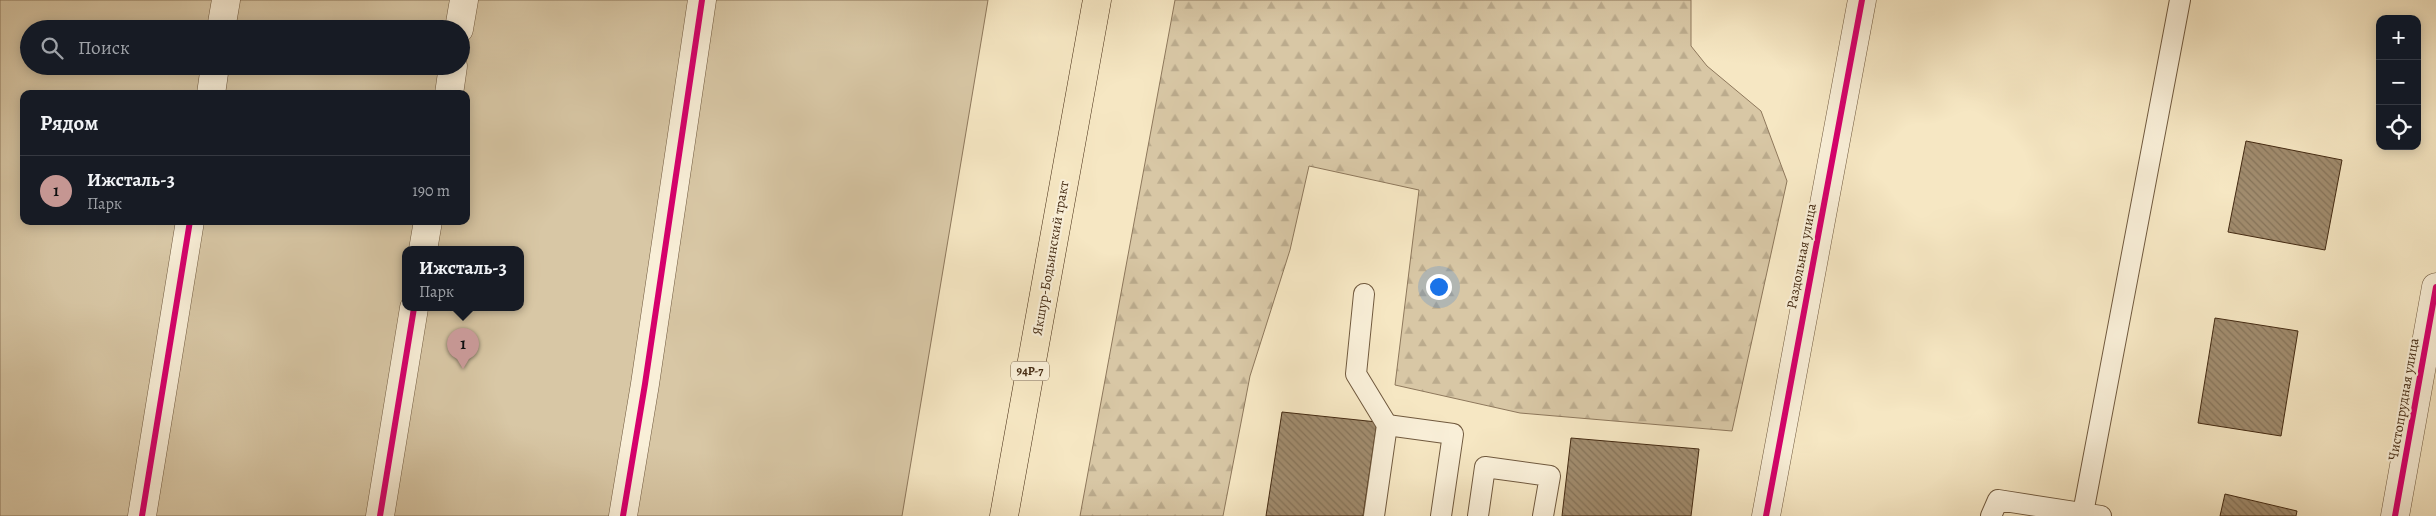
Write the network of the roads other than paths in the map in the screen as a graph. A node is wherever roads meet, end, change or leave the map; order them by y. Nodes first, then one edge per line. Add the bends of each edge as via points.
1 (226, 0) edge
2 (464, 0) edge
3 (702, 0) edge
4 (1097, 0) edge
5 (1862, 0) edge
6 (2180, 0) edge
7 (223, 20) edge
8 (461, 20) edge
9 (214, 75) edge
10 (451, 75) edge
11 (212, 90) edge
12 (449, 90) edge
13 (189, 225) edge
14 (427, 225) edge
15 (424, 246) edge
16 (2436, 287) edge
17 (1364, 294) dead end
18 (414, 311) edge
19 (1387, 425) junction
20 (2092, 515) edge
21 (142, 516) edge
22 (380, 516) edge
23 (623, 516) edge
24 (1004, 516) edge
25 (1374, 516) edge
26 (1441, 516) edge
27 (1478, 516) edge
28 (1543, 516) edge
29 (1766, 516) edge
30 (1991, 516) edge
31 (2395, 516) edge

1 - 7 street
2 - 8 street
3 - 23 street
4 - 24 main road, Якшур-Бодьинский тракт / 94Р-7
5 - 29 street, Раздольная улица
6 - 20 lane
9 - 11 street
10 - 12 street
13 - 21 street
14 - 15 street
16 - 31 street, Чистопрудная улица
17 - 19 lane via 1356,374
18 - 22 street
19 - 25 lane
19 - 26 lane via 1454,434
20 - 30 lane via 1998,500
27 - 28 lane via 1485,467 1550,476

